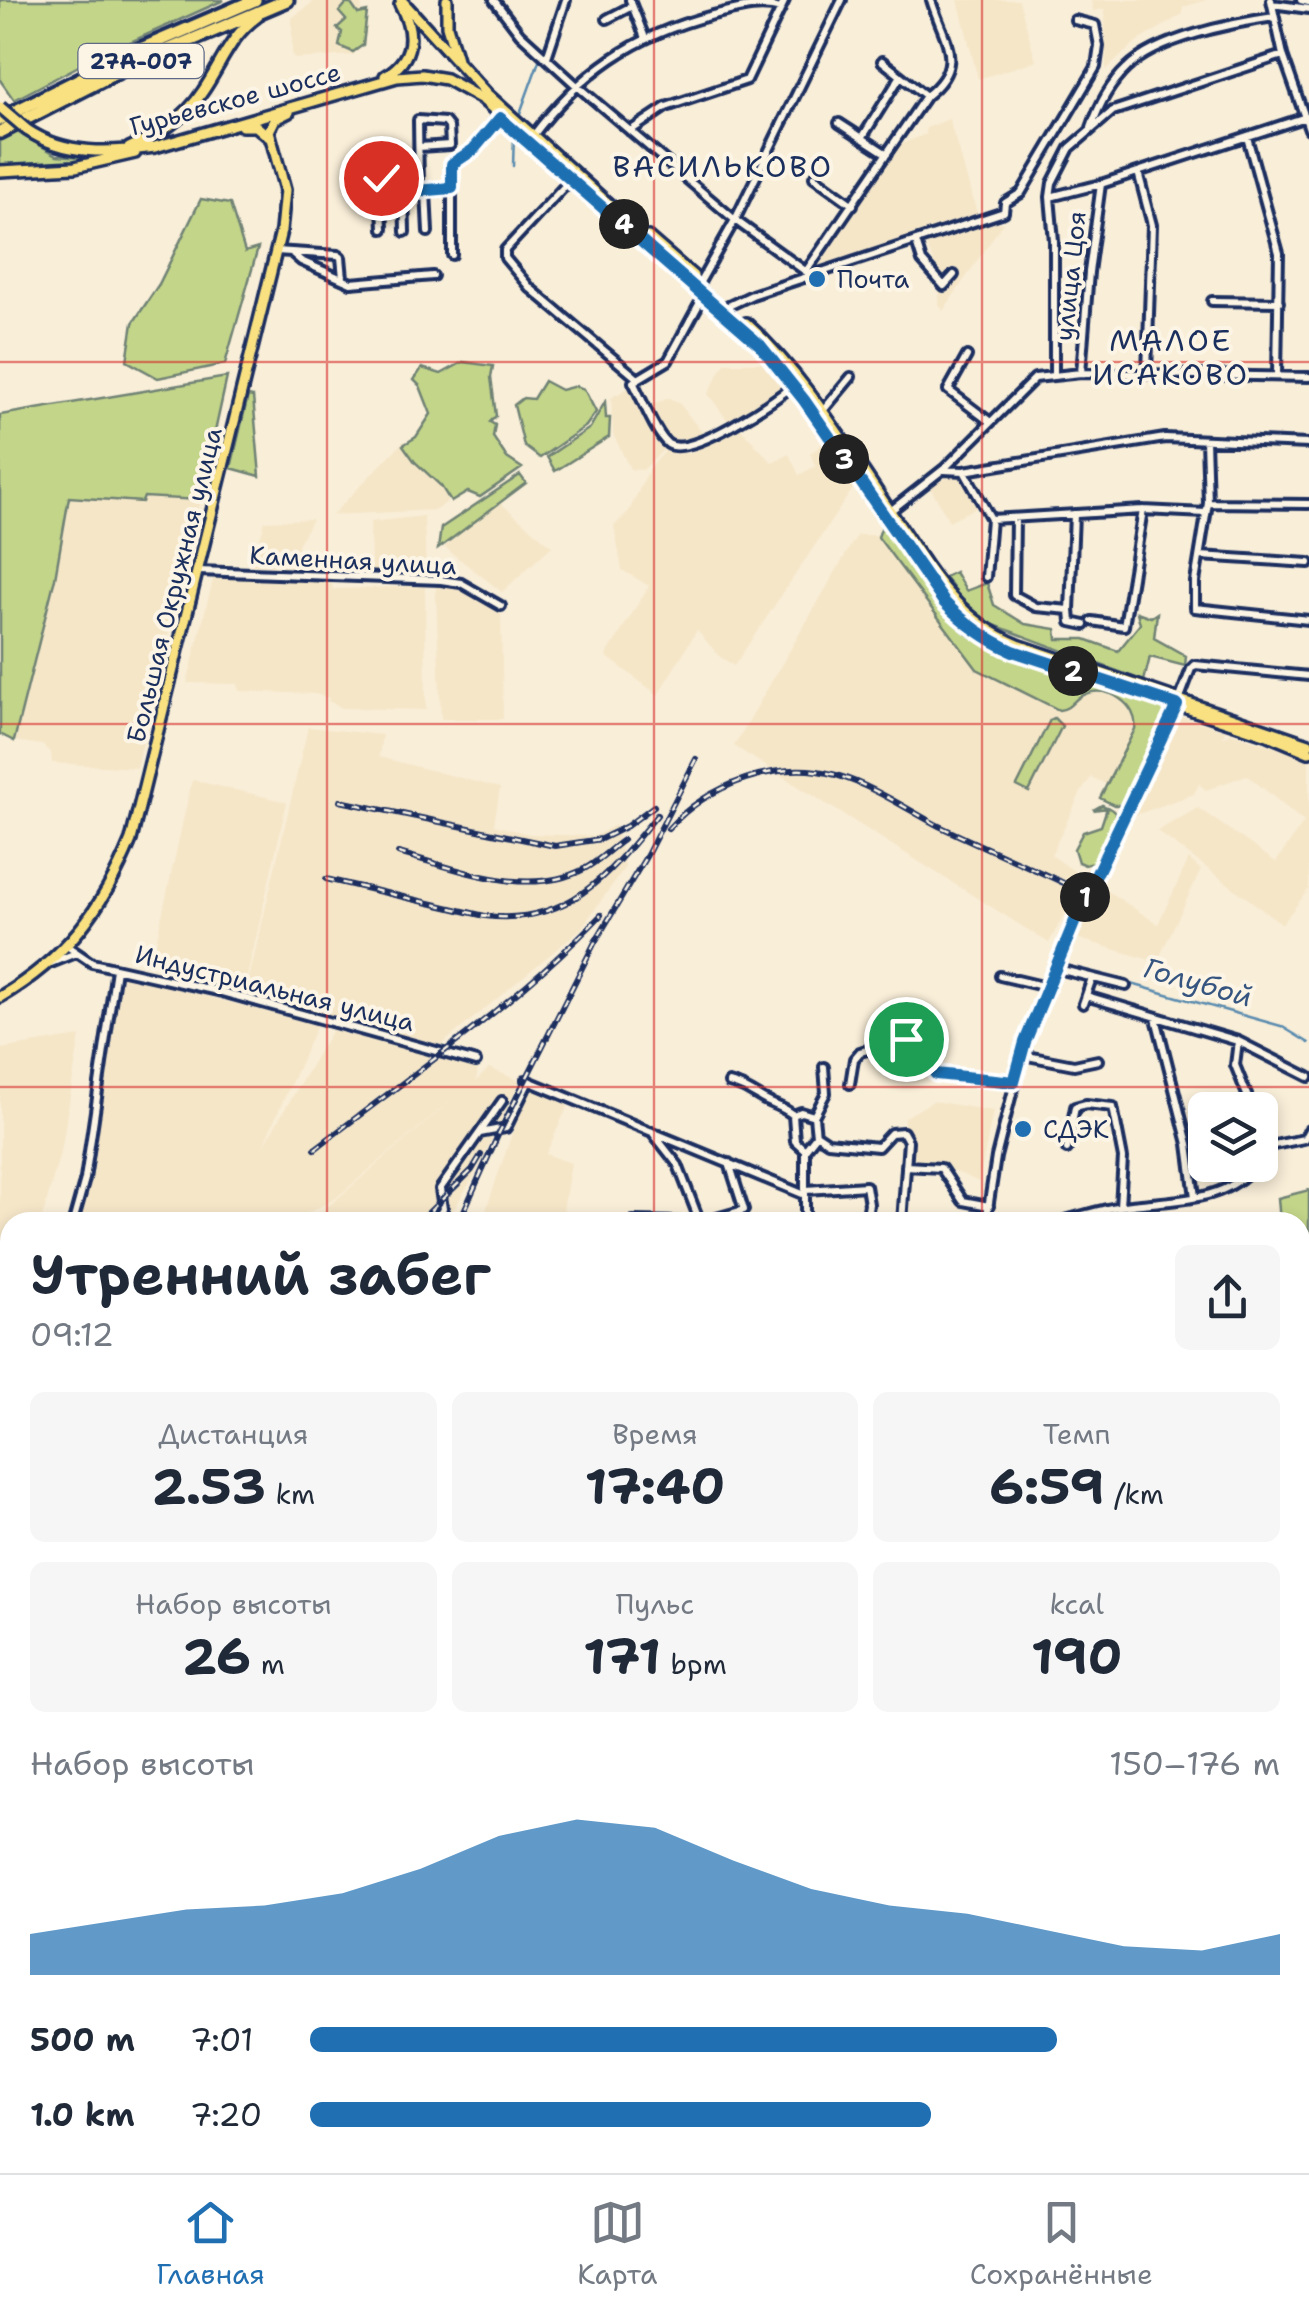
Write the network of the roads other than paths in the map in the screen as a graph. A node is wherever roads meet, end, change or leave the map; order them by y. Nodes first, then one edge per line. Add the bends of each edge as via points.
1 (256, 0) edge
2 (287, 0) edge
3 (399, 0) edge
4 (447, 0) edge
5 (494, 0) edge
6 (566, 0) edge
7 (785, 0) edge
8 (842, 0) edge
9 (930, 0) edge
10 (1301, 0) edge
11 (1272, 2) edge
12 (631, 3) edge
13 (1309, 6) edge
14 (781, 8) junction
15 (1274, 17) junction
16 (607, 19) dead end
17 (1075, 20) dead end
18 (646, 38) junction
19 (1283, 55) junction
20 (546, 57) junction
21 (882, 62) dead end
22 (464, 70) junction
23 (900, 77) junction
24 (374, 82) junction
25 (576, 85) junction
26 (926, 96) junction
27 (313, 100) junction
28 (0, 106) edge
29 (498, 116) junction
30 (1307, 116) edge
31 (0, 119) edge
32 (839, 123) dead end
33 (515, 126) junction
34 (1090, 128) junction
35 (1309, 129) edge
36 (210, 130) junction
37 (630, 131) junction
38 (0, 132) edge
39 (269, 137) junction
40 (532, 137) junction
41 (862, 138) junction
42 (1246, 138) junction
43 (156, 147) junction
44 (419, 147) junction
45 (122, 150) junction
46 (887, 154) junction
47 (0, 172) edge
48 (1138, 172) junction
49 (814, 176) dead end
50 (573, 177) junction
51 (381, 178) dead end
52 (1102, 184) junction
53 (452, 188) junction
54 (422, 191) junction
55 (404, 192) junction
56 (382, 194) junction
57 (1050, 197) junction
58 (854, 205) junction
59 (735, 220) junction
60 (382, 230) dead end
61 (405, 232) dead end
62 (428, 232) dead end
63 (916, 242) junction
64 (276, 251) junction
65 (293, 254) junction
66 (452, 255) dead end
67 (810, 273) junction
68 (433, 276) dead end
69 (954, 276) dead end
70 (343, 278) junction
71 (700, 282) junction
72 (704, 294) junction
73 (1212, 301) dead end
74 (1280, 302) junction
75 (724, 307) junction
76 (968, 356) dead end
77 (1081, 373) junction
78 (1147, 373) junction
79 (1054, 374) junction
80 (1276, 375) junction
81 (851, 377) dead end
82 (1309, 377) edge
83 (638, 379) junction
84 (798, 387) junction
85 (821, 413) junction
86 (990, 421) junction
87 (1206, 440) junction
88 (1309, 444) edge
89 (943, 470) junction
90 (964, 471) junction
91 (1208, 503) junction
92 (1309, 504) edge
93 (1144, 510) junction
94 (1206, 513) junction
95 (887, 514) junction
96 (1074, 514) junction
97 (1016, 518) junction
98 (991, 519) junction
99 (1200, 556) junction
100 (1309, 563) edge
101 (198, 571) junction
102 (986, 577) dead end
103 (501, 606) dead end
104 (1070, 610) junction
105 (1309, 620) edge
106 (1309, 676) edge
107 (1179, 702) junction
108 (1309, 744) edge
109 (1309, 752) edge
110 (67, 946) junction
111 (76, 954) junction
112 (50, 963) junction
113 (1054, 968) junction
114 (116, 969) junction
115 (1000, 976) dead end
116 (1092, 978) junction
117 (1126, 986) dead end
118 (1047, 987) junction
119 (0, 997) edge
120 (1156, 1017) junction
121 (1238, 1041) junction
122 (1022, 1055) junction
123 (1098, 1060) dead end
124 (476, 1062) dead end
125 (824, 1066) dead end
126 (1309, 1077) edge
127 (1014, 1082) junction
128 (729, 1084) dead end
129 (850, 1084) dead end
130 (1246, 1092) edge
131 (502, 1101) dead end
132 (793, 1114) junction
133 (814, 1116) junction
134 (1309, 1130) edge
135 (651, 1131) junction
136 (479, 1134) junction
137 (816, 1134) junction
138 (1278, 1144) edge
139 (1067, 1149) dead end
140 (805, 1150) junction
141 (729, 1162) junction
142 (906, 1166) junction
143 (1237, 1182) edge
144 (806, 1192) junction
145 (1195, 1197) junction
146 (989, 1206) junction
147 (1121, 1206) junction
148 (76, 1212) edge
149 (441, 1212) edge
150 (698, 1212) edge
151 (737, 1212) edge
152 (805, 1212) edge
153 (868, 1212) edge
154 (903, 1212) edge
155 (988, 1212) edge
156 (1097, 1212) edge
157 (1120, 1212) edge

1 - 31 highway, 27А-007
2 - 38 highway, 27А-007 via 140,62
2 - 45 main road via 238,32 182,116
3 - 22 main road
3 - 24 main road via 410,27 409,50 398,67
4 - 22 main road via 448,36
5 - 20 street
6 - 20 street
7 - 14 street
8 - 59 street
9 - 26 street via 951,50 946,76
10 - 13 street
11 - 13 street
11 - 15 street
12 - 16 street
12 - 18 street
14 - 18 street via 738,9
14 - 37 street via 747,80 666,107
15 - 19 street
15 - 34 street via 1141,57 1118,77
17 - 63 street via 1095,24 1096,67 1021,193 1005,203 1004,212
18 - 25 street
19 - 30 street
19 - 34 street via 1114,112
20 - 25 street
21 - 23 street
22 - 33 main road
23 - 26 street
23 - 41 street
24 - 27 main road, Гурьевское шоссе
24 - 29 main road, Гурьевское шоссе via 414,75 446,79
25 - 37 street
25 - 40 street
26 - 46 street
27 - 36 main road, Гурьевское шоссе
27 - 39 main road via 275,119
28 - 45 main road, Гурьевское шоссе, bridge via 27,130 72,149
29 - 33 main road, Гурьевское шоссе
29 - 53 street via 473,150 452,164
30 - 35 street
30 - 42 street
32 - 41 street
33 - 40 main road
33 - 50 main road
34 - 57 street via 1070,148
36 - 39 main road via 252,124
36 - 43 main road, Гурьевское шоссе
37 - 59 street
39 - 64 main road, Большая Окружная улица via 286,190
40 - 50 main road
41 - 46 street
42 - 48 street
42 - 74 street via 1280,253
43 - 45 main road, Гурьевское шоссе
43 - 47 main road via 75,168
44 - 44 street via 418,120 445,122 450,145
44 - 54 street
46 - 58 street
48 - 52 street
48 - 78 street via 1152,225
49 - 58 street
50 - 71 main road
50 - 72 main road
50 - 83 street via 505,250 505,258 530,288
51 - 56 street
52 - 57 street
52 - 77 street, улица Цоя
53 - 54 street
53 - 66 street
54 - 55 street
54 - 62 street
55 - 56 street
55 - 61 street
56 - 60 street
57 - 79 street
58 - 67 street
59 - 67 street
59 - 71 street
63 - 67 street
63 - 69 street via 922,262 944,286
64 - 65 street
64 - 101 main road, Большая Окружная улица
65 - 70 street
65 - 70 street via 338,255
67 - 75 street
68 - 70 street via 350,283
71 - 75 main road
72 - 75 main road
72 - 83 street via 668,361
73 - 74 street
74 - 80 street
75 - 84 main road
75 - 84 main road via 769,344
76 - 86 street via 948,390
77 - 78 street
77 - 79 street
78 - 80 street
79 - 86 street via 1036,378
80 - 82 street
81 - 85 street
83 - 84 street via 633,382 662,436 681,448
84 - 85 main road
84 - 95 main road
85 - 95 main road
86 - 89 street
87 - 88 street
87 - 90 street via 1132,442
87 - 91 street
89 - 90 street
89 - 95 street
90 - 98 street
91 - 92 street
91 - 94 street
93 - 94 street
93 - 96 street
93 - 104 street via 1124,626 1071,622
94 - 99 street
95 - 107 main road via 944,602 979,634 1013,651
96 - 97 street
96 - 104 street
97 - 98 street
97 - 104 street via 1014,595 1036,607
98 - 102 street
99 - 100 street
99 - 105 street via 1195,608
101 - 103 street, Каменная улица via 441,580 462,583
101 - 110 main road, Большая Окружная улица via 130,840 112,881
106 - 107 street via 1195,664
107 - 108 main road
107 - 109 main road
107 - 113 street
110 - 111 street, Индустриальная улица
110 - 112 main road, Большая Окружная улица
111 - 112 street
111 - 114 street, Индустриальная улица
112 - 119 main road, Большая Окружная улица
113 - 116 street
113 - 118 street
114 - 124 street, Индустриальная улица
114 - 148 street
115 - 118 street
116 - 117 street
116 - 120 street via 1084,1000
118 - 122 street
120 - 121 street
120 - 145 street
121 - 126 street
121 - 130 street via 1235,1065
122 - 123 street via 1074,1065
122 - 127 street
125 - 133 street via 826,1093
127 - 129 street via 936,1074 906,1039 860,1052
127 - 146 street
128 - 132 street via 752,1089
131 - 136 street
132 - 133 street
132 - 140 street via 795,1141
133 - 137 street
134 - 138 street via 1304,1139
135 - 136 street via 528,1080 506,1128
135 - 141 street
135 - 150 street via 678,1165
136 - 149 street via 440,1190
137 - 140 street
137 - 142 street via 828,1142 878,1146 903,1132
139 - 147 street via 1074,1106 1113,1107 1123,1158
140 - 144 street
141 - 144 street
141 - 151 street via 744,1210
142 - 146 street via 942,1168 963,1201
142 - 154 street
143 - 145 street
144 - 152 street
144 - 153 street via 866,1186
145 - 147 street
146 - 155 street
147 - 156 street
147 - 157 street

